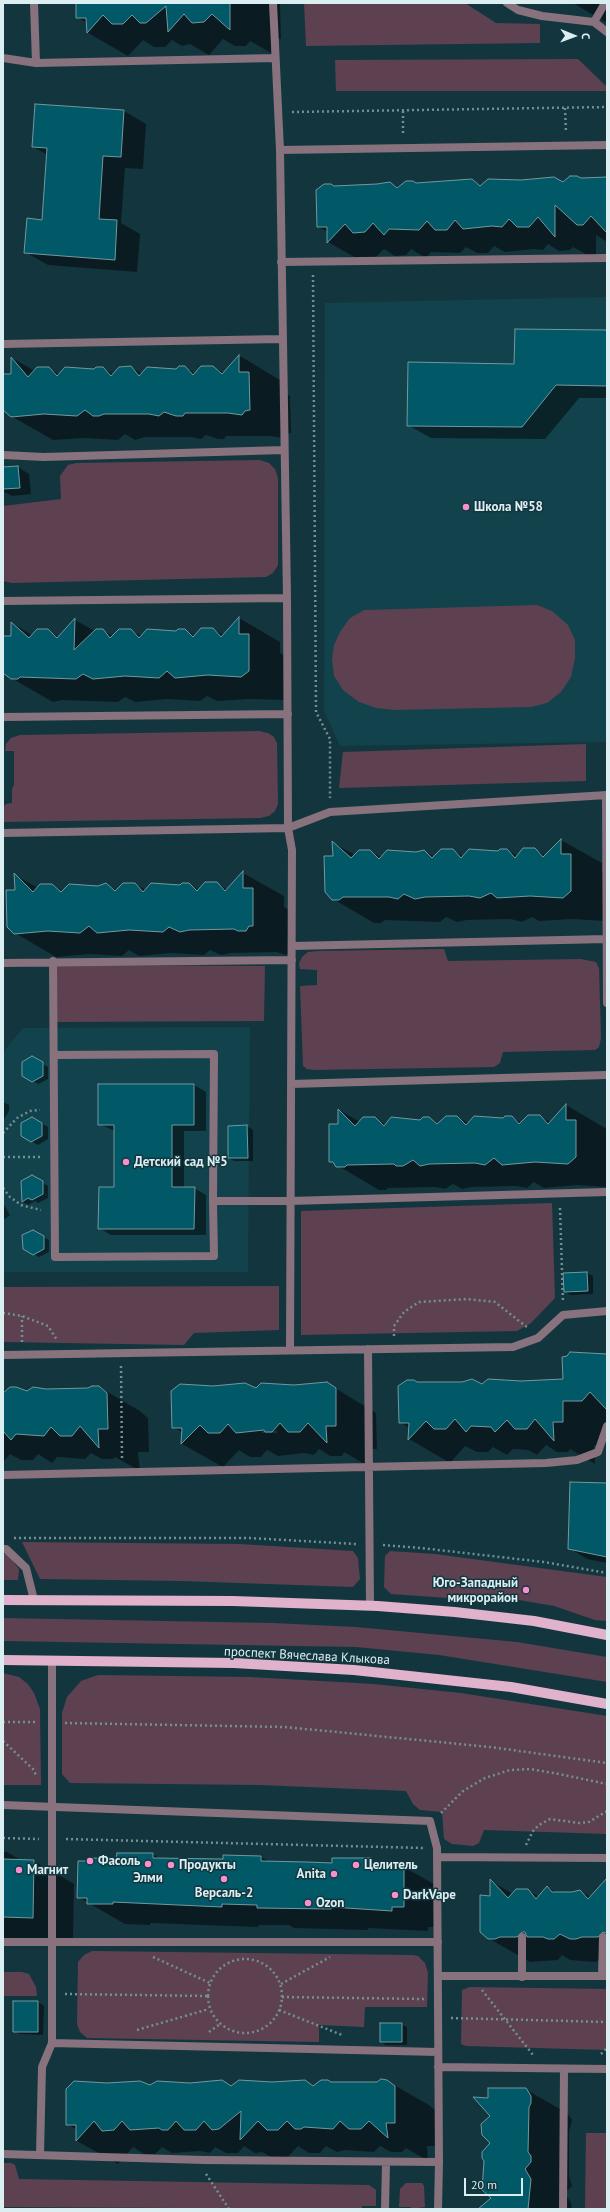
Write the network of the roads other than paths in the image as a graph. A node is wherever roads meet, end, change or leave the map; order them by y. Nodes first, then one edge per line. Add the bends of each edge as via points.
1 (34, 3) edge
2 (273, 3) edge
3 (507, 3) edge
4 (605, 3) edge
5 (594, 22) junction
6 (607, 32) edge
7 (3, 58) edge
8 (275, 58) junction
9 (36, 63) junction
10 (607, 145) edge
11 (280, 150) junction
12 (607, 258) edge
13 (281, 262) junction
14 (282, 339) junction
15 (3, 344) edge
16 (284, 450) junction
17 (3, 456) edge
18 (287, 598) junction
19 (3, 601) edge
20 (288, 714) junction
21 (3, 717) edge
22 (606, 795) edge
23 (288, 828) junction
24 (3, 833) edge
25 (607, 939) edge
26 (292, 946) junction
27 (292, 960) junction
28 (53, 961) junction
29 (3, 963) edge
30 (607, 1003) edge
31 (54, 1055) junction
32 (607, 1075) edge
33 (291, 1084) junction
34 (607, 1192) edge
35 (213, 1201) junction
36 (290, 1201) junction
37 (607, 1311) edge
38 (368, 1349) junction
39 (290, 1350) junction
40 (3, 1355) edge
41 (607, 1426) edge
42 (370, 1466) junction
43 (3, 1475) edge
44 (3, 1549) edge
45 (3, 1600) edge
46 (34, 1600) junction
47 (370, 1606) junction
48 (607, 1635) edge
49 (3, 1660) edge
50 (52, 1660) junction
51 (607, 1704) edge
52 (3, 1805) edge
53 (52, 1806) junction
54 (437, 1853) junction
55 (607, 1858) edge
56 (522, 1937) dead end
57 (602, 1937) dead end
58 (3, 1942) edge
59 (52, 1942) junction
60 (438, 1942) junction
61 (438, 1976) junction
62 (605, 1976) edge
63 (522, 1977) junction
64 (52, 2042) junction
65 (438, 2052) junction
66 (438, 2067) junction
67 (564, 2069) junction
68 (607, 2069) edge
69 (3, 2154) edge
70 (40, 2155) junction
71 (386, 2162) junction
72 (439, 2162) junction
73 (385, 2209) edge
74 (438, 2209) edge
75 (563, 2209) edge

1 - 9 lane
2 - 8 lane
3 - 5 lane via 518,10 542,16
4 - 5 lane
5 - 6 lane
7 - 9 lane
8 - 9 lane
8 - 11 lane
10 - 11 lane via 356,151
11 - 13 lane
12 - 13 lane
13 - 14 lane
14 - 15 lane
14 - 16 lane
16 - 17 lane
16 - 18 lane
18 - 19 lane
18 - 20 lane
20 - 21 lane
20 - 23 lane
22 - 23 lane via 330,812
22 - 25 lane
23 - 24 lane
23 - 26 lane via 292,850
25 - 26 lane
25 - 30 lane
26 - 27 lane
27 - 28 lane
27 - 33 lane
28 - 29 lane
28 - 31 lane
31 - 35 lane via 214,1054
31 - 35 lane via 55,1257 214,1256
32 - 33 lane
33 - 36 lane
34 - 36 lane
35 - 36 lane
36 - 39 lane
37 - 38 lane via 563,1315 538,1338 514,1347
38 - 39 lane
38 - 42 lane
39 - 40 lane
41 - 42 lane via 598,1452 577,1460 546,1463
42 - 43 lane
42 - 47 lane
44 - 46 lane via 26,1568
45 - 46 main road
46 - 47 main road via 232,1601
47 - 48 main road via 463,1612 534,1621
49 - 50 main road, проспект Вячеслава Клыкова
50 - 51 main road, проспект Вячеслава Клыкова via 234,1664 354,1670 510,1687
50 - 53 lane
52 - 53 lane
53 - 54 lane via 430,1821
53 - 59 lane
54 - 55 lane via 519,1858
54 - 60 lane
56 - 63 lane
57 - 62 lane
58 - 59 lane
59 - 60 lane
59 - 64 lane
60 - 61 lane
61 - 63 lane
61 - 65 lane
62 - 63 lane
64 - 65 lane
64 - 70 lane via 42,2067
65 - 66 lane
66 - 67 lane
66 - 72 lane
67 - 68 lane
67 - 75 lane
69 - 70 lane
70 - 71 lane
71 - 72 lane
71 - 73 lane
72 - 74 lane

